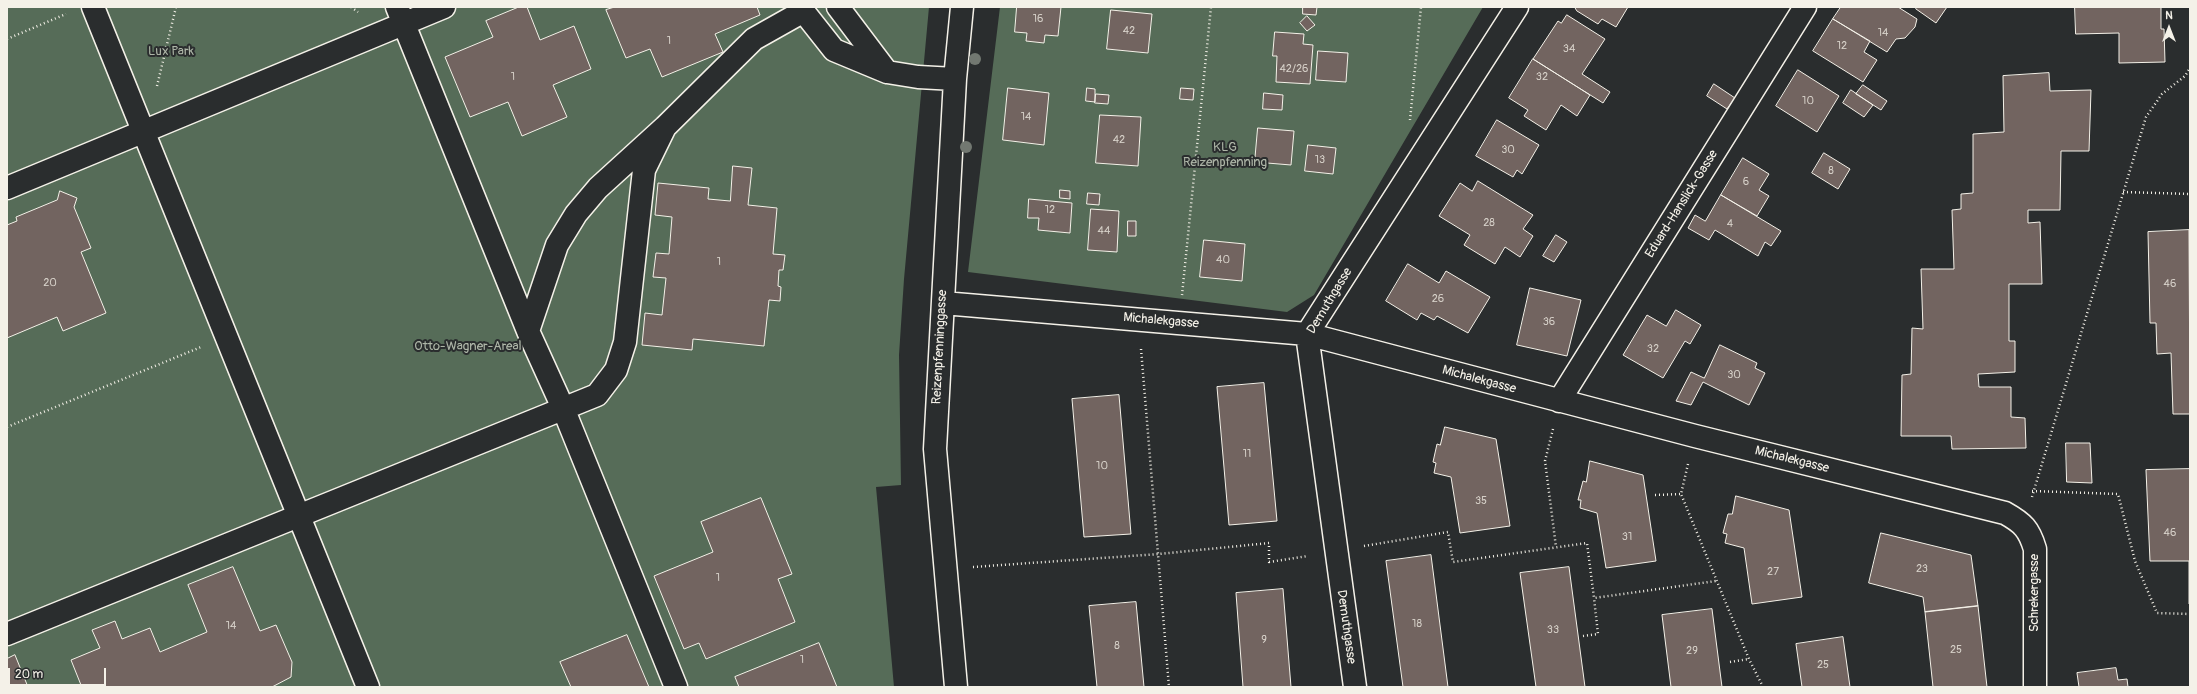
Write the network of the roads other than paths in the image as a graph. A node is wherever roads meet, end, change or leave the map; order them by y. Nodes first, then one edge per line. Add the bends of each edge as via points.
1 (93, 7) edge
2 (444, 7) edge
3 (838, 7) edge
4 (962, 7) edge
5 (1517, 7) edge
6 (1805, 7) edge
7 (801, 9) edge
8 (400, 16) edge
9 (887, 72) junction
10 (955, 79) junction
11 (665, 127) junction
12 (145, 132) junction
13 (7, 188) edge
14 (943, 302) junction
15 (528, 332) junction
16 (1307, 334) junction
17 (1559, 401) junction
18 (563, 408) junction
19 (2005, 513) joint
20 (297, 516) junction
21 (7, 634) edge
22 (368, 687) edge
23 (676, 687) edge
24 (956, 687) edge
25 (1355, 687) edge
26 (2035, 687) edge

1 - 12 street
2 - 8 street
3 - 9 street
4 - 10 street, Reizenpfenninggasse
5 - 16 street, Demuthgasse
6 - 17 street, Eduard-Hanslick-Gasse
7 - 9 street via 834,50
7 - 11 street via 754,39
8 - 12 street
8 - 15 street
9 - 10 street
10 - 14 street, Reizenpfenninggasse
11 - 15 street via 598,188 576,214 557,245
11 - 18 street via 644,170 626,342 616,370 597,395
12 - 13 street
12 - 20 street
14 - 16 street, Michalekgasse
14 - 24 street, Reizenpfenninggasse via 935,449
15 - 18 street
16 - 17 street, Michalekgasse
16 - 25 street, Demuthgasse
17 - 19 street, Michalekgasse
18 - 20 street
18 - 23 street
19 - 26 street, Schrekergasse via 2022,522 2031,535 2035,549
20 - 21 street
20 - 22 street

